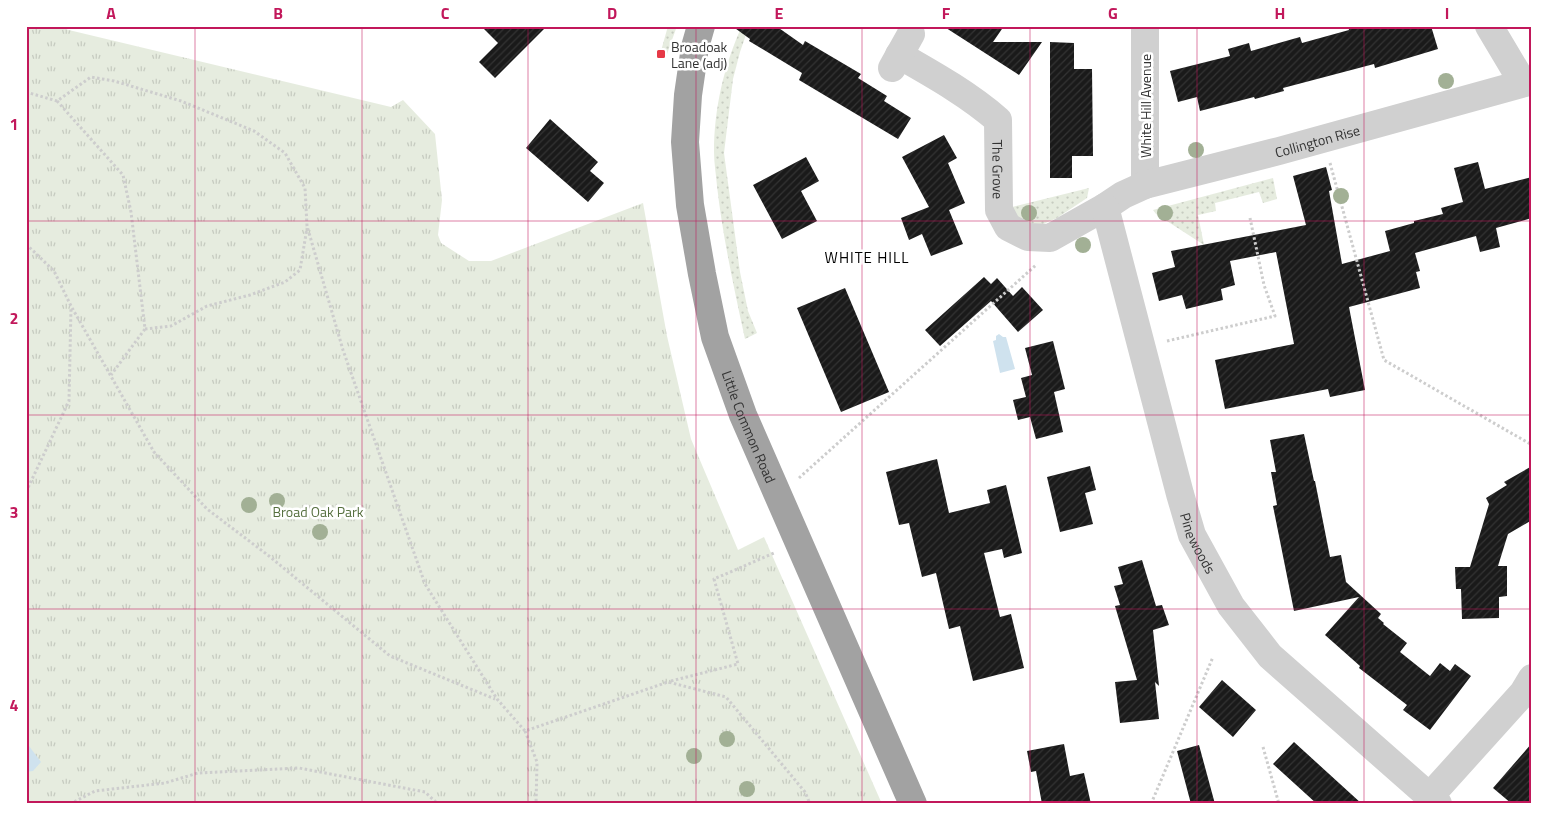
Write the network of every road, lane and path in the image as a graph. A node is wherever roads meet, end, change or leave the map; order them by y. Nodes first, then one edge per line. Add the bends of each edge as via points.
1 (701, 26) edge
2 (1145, 26) edge
3 (1489, 26) edge
4 (901, 52) dead end
5 (1528, 82) edge
6 (26, 92) edge
7 (57, 101) junction
8 (1331, 169) dead end
9 (1145, 185) junction
10 (1105, 207) junction
11 (1250, 218) dead end
12 (307, 226) junction
13 (1050, 238) junction
14 (26, 244) edge
15 (71, 306) junction
16 (144, 329) junction
17 (1141, 347) junction
18 (111, 375) junction
19 (1532, 445) edge
20 (26, 492) edge
21 (778, 497) junction
22 (798, 542) junction
23 (1213, 657) dead end
24 (1532, 678) edge
25 (668, 682) junction
26 (497, 699) junction
27 (525, 731) junction
28 (1263, 747) dead end
29 (1434, 800) edge
30 (70, 804) edge
31 (438, 804) edge
32 (536, 804) edge
33 (810, 804) edge
34 (913, 804) edge
35 (1151, 804) edge
36 (1279, 804) edge

1 - 21 highway, Little Common Road via 688,95 685,142 690,205 715,337 743,416
2 - 9 street, White Hill Avenue
3 - 5 street
4 - 13 street, The Grove via 998,120 999,210 1008,227 1028,237
5 - 9 street, Collington Rise via 1279,152
6 - 7 path
7 - 12 path via 91,77 181,101 254,130 285,153 305,188
7 - 16 path via 123,174 131,212
8 - 19 path via 1384,360
9 - 10 street, Collington Rise
10 - 13 street
10 - 17 street, Pinewoods
11 - 17 path via 1264,285 1275,316
12 - 16 path via 300,270 285,282 207,306 171,326
12 - 26 path via 342,350 425,584
13 - 21 path via 1036,265
14 - 15 path via 54,271
15 - 18 path
15 - 20 path via 69,401
16 - 18 path
17 - 29 street, Pinewoods via 1192,535 1231,606 1270,656
18 - 26 path via 154,452 207,508 390,656
21 - 22 highway, Little Common Road
22 - 25 path via 714,578 738,664
22 - 34 highway, Little Common Road
23 - 35 path
24 - 29 street, Pinewoods
25 - 27 path
25 - 33 path via 726,697 805,792
26 - 27 path
27 - 32 path via 537,762
28 - 36 path
30 - 31 path via 95,791 165,783 198,772 299,768 425,792

